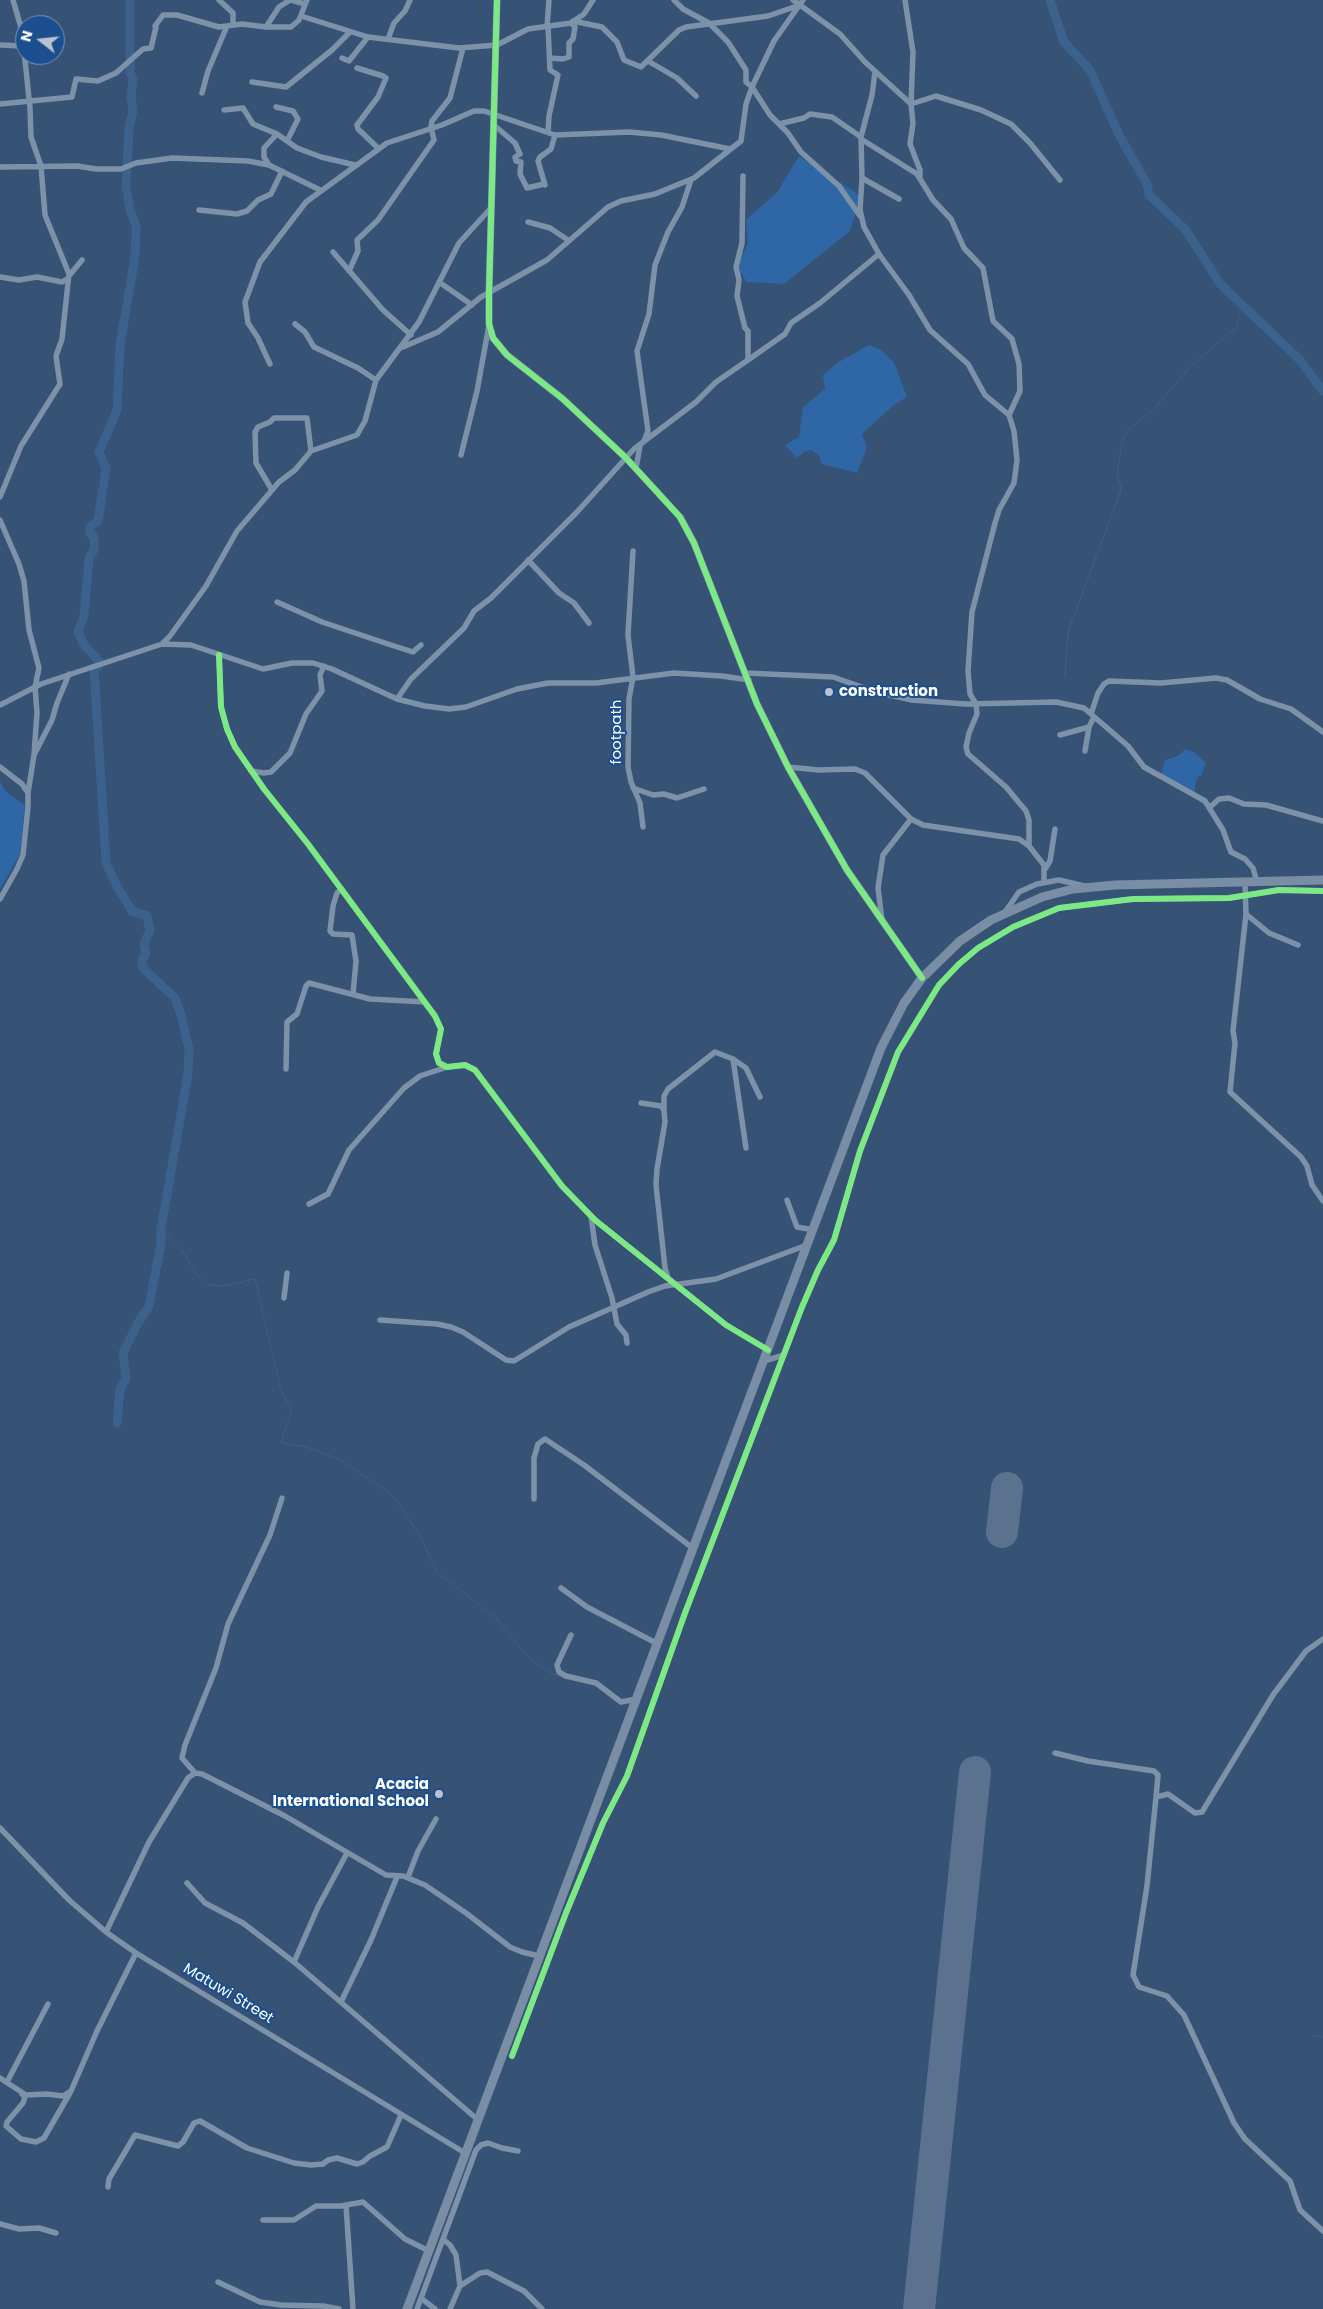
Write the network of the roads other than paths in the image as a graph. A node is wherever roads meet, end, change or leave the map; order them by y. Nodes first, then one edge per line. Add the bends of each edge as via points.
1 (13, 0) edge
2 (290, 0) edge
3 (410, 0) edge
4 (497, 0) edge
5 (549, 0) edge
6 (593, 0) edge
7 (674, 0) edge
8 (793, 0) edge
9 (906, 0) edge
10 (223, 1) edge
11 (306, 2) edge
12 (801, 2) edge
13 (17, 15) edge
14 (301, 16) junction
15 (572, 22) junction
16 (709, 23) junction
17 (230, 25) junction
18 (266, 27) junction
19 (548, 27) junction
20 (350, 32) junction
21 (368, 36) junction
22 (388, 39) junction
23 (0, 45) edge
24 (497, 45) junction
25 (15, 46) edge
26 (463, 48) junction
27 (342, 58) dead end
28 (550, 58) junction
29 (648, 61) junction
30 (25, 65) edge
31 (357, 68) dead end
32 (875, 72) junction
33 (252, 82) dead end
34 (752, 86) junction
35 (202, 94) dead end
36 (696, 96) dead end
37 (30, 102) junction
38 (0, 104) edge
39 (911, 104) junction
40 (276, 107) dead end
41 (224, 110) dead end
42 (495, 114) junction
43 (779, 124) junction
44 (495, 126) junction
45 (431, 127) junction
46 (548, 132) junction
47 (277, 134) junction
48 (555, 134) junction
49 (861, 138) junction
50 (287, 141) junction
51 (378, 148) junction
52 (730, 149) junction
53 (269, 165) junction
54 (355, 165) junction
55 (41, 166) junction
56 (0, 167) edge
57 (282, 171) junction
58 (743, 176) dead end
59 (920, 177) junction
60 (694, 178) junction
61 (862, 178) junction
62 (1060, 180) dead end
63 (320, 190) junction
64 (899, 199) dead end
65 (492, 208) junction
66 (199, 210) dead end
67 (861, 218) junction
68 (528, 222) dead end
69 (568, 240) junction
70 (333, 252) dead end
71 (879, 254) junction
72 (82, 260) dead end
73 (349, 271) junction
74 (0, 277) edge
75 (68, 278) junction
76 (440, 282) junction
77 (489, 293) junction
78 (472, 305) junction
79 (295, 324) dead end
80 (489, 324) junction
81 (411, 335) junction
82 (403, 347) junction
83 (748, 360) junction
84 (270, 364) dead end
85 (376, 380) junction
86 (1009, 415) junction
87 (643, 442) junction
88 (311, 451) junction
89 (461, 455) dead end
90 (626, 458) junction
91 (636, 468) junction
92 (272, 490) junction
93 (0, 497) edge
94 (0, 520) edge
95 (633, 552) dead end
96 (528, 560) junction
97 (277, 602) dead end
98 (588, 623) dead end
99 (162, 644) junction
100 (421, 645) dead end
101 (219, 655) junction
102 (324, 666) junction
103 (746, 672) junction
104 (69, 674) junction
105 (633, 677) junction
106 (749, 680) junction
107 (35, 687) junction
108 (397, 699) junction
109 (976, 704) junction
110 (1, 706) edge
111 (1092, 715) junction
112 (1089, 727) junction
113 (1323, 732) edge
114 (1060, 735) dead end
115 (1084, 751) dead end
116 (34, 755) junction
117 (0, 767) edge
118 (788, 767) junction
119 (251, 771) junction
120 (633, 788) junction
121 (704, 788) dead end
122 (28, 793) junction
123 (1210, 807) junction
124 (911, 819) junction
125 (1323, 822) edge
126 (642, 827) dead end
127 (1054, 829) dead end
128 (1029, 846) junction
129 (1044, 869) junction
130 (1323, 880) edge
131 (1044, 882) junction
132 (1245, 882) junction
133 (1257, 882) junction
134 (1089, 887) junction
135 (342, 889) junction
136 (1323, 891) edge
137 (1246, 896) junction
138 (0, 899) edge
139 (1005, 912) junction
140 (1246, 914) junction
141 (883, 924) junction
142 (1298, 945) dead end
143 (922, 978) junction
144 (353, 994) junction
145 (425, 1002) junction
146 (733, 1059) junction
147 (447, 1067) junction
148 (286, 1069) dead end
149 (760, 1097) dead end
150 (641, 1103) dead end
151 (664, 1110) junction
152 (746, 1148) dead end
153 (786, 1200) dead end
154 (1323, 1201) edge
155 (309, 1204) dead end
156 (591, 1216) junction
157 (814, 1230) junction
158 (808, 1245) junction
159 (287, 1273) dead end
160 (668, 1278) junction
161 (676, 1285) junction
162 (284, 1298) dead end
163 (613, 1309) junction
164 (380, 1320) dead end
165 (627, 1343) dead end
166 (768, 1350) junction
167 (784, 1355) junction
168 (764, 1362) junction
169 (282, 1498) dead end
170 (534, 1499) dead end
171 (694, 1549) junction
172 (561, 1588) dead end
173 (571, 1635) dead end
174 (1323, 1639) edge
175 (658, 1644) junction
176 (638, 1699) junction
177 (1056, 1754) dead end
178 (195, 1773) junction
179 (1156, 1797) junction
180 (436, 1819) dead end
181 (0, 1828) edge
182 (347, 1853) junction
183 (396, 1877) junction
184 (408, 1878) junction
185 (187, 1883) dead end
186 (106, 1932) junction
187 (136, 1953) junction
188 (540, 1956) junction
189 (294, 1962) junction
190 (341, 2002) junction
191 (48, 2004) dead end
192 (512, 2056) dead end
193 (0, 2078) edge
194 (7, 2082) junction
195 (71, 2091) junction
196 (22, 2094) junction
197 (401, 2115) junction
198 (478, 2119) junction
199 (7, 2122) junction
200 (0, 2127) edge
201 (518, 2150) dead end
202 (465, 2153) junction
203 (108, 2188) dead end
204 (346, 2205) junction
205 (263, 2220) dead end
206 (0, 2224) edge
207 (1323, 2231) edge
208 (56, 2232) dead end
209 (443, 2239) junction
210 (429, 2251) junction
211 (218, 2282) dead end
212 (460, 2286) junction
213 (422, 2299) junction
214 (339, 2309) edge
215 (353, 2309) edge
216 (406, 2309) edge
217 (417, 2309) edge
218 (435, 2309) edge
219 (450, 2309) edge
220 (542, 2309) edge

1 - 13 street
2 - 11 street
2 - 18 street via 279,7
3 - 22 street via 394,23
4 - 24 street
5 - 19 street
6 - 15 street via 584,14
7 - 16 street via 683,9
8 - 12 street
9 - 39 street via 913,52
10 - 17 street via 233,13
11 - 14 street
12 - 16 street via 768,16
12 - 32 street via 844,38
12 - 34 street via 774,41
14 - 18 street via 291,27
14 - 20 street
15 - 19 street
15 - 28 street via 575,27 569,57
15 - 29 street via 602,27 618,42 622,57 627,62 641,66
16 - 29 street via 679,30
16 - 34 street via 728,42 746,70 746,82
17 - 18 street
17 - 35 street via 208,71
17 - 37 street via 211,26 177,15 163,15 155,26 150,48 143,49 116,73 98,81 76,79 72,97
19 - 24 street via 528,29
19 - 28 street
20 - 21 street
20 - 33 street via 286,87
21 - 22 street
21 - 27 street via 349,61
22 - 26 street
23 - 25 street
24 - 26 street
24 - 42 street
26 - 45 street via 450,98
28 - 46 street via 550,70 558,75 548,116
29 - 36 street via 677,78
30 - 37 street
31 - 51 street via 386,78 378,97 357,125
32 - 39 street
32 - 49 street
34 - 43 street
34 - 52 street via 741,142
37 - 38 street
37 - 55 street via 31,137
39 - 59 street via 914,116 910,144
39 - 62 street via 936,96 981,110 1011,124
40 - 50 street via 293,111 298,118
41 - 47 street via 243,108 253,124
42 - 44 street
42 - 45 street via 474,112
42 - 46 street
43 - 49 street via 810,114 832,116
43 - 67 street via 801,152 839,186
44 - 48 street via 515,143 520,154 515,157 516,162 521,162 520,174 527,188 545,185 538,161 551,149
44 - 65 street
45 - 51 street
45 - 73 street via 433,143 378,220 357,240 358,250
46 - 48 street
47 - 50 street
47 - 53 street via 264,148 264,157
48 - 52 street via 629,132
49 - 59 street
49 - 61 street
50 - 54 street via 304,152
51 - 54 street
52 - 60 street
53 - 55 street via 172,158 136,163 121,169
53 - 57 street
54 - 63 street
55 - 56 street
55 - 75 street via 45,215 68,268
57 - 63 street
57 - 66 street via 271,194 258,200 247,211 238,214
58 - 83 street via 742,243 736,267 739,280 737,296 748,331
59 - 86 street via 950,219 964,248 983,268 993,321 1014,342 1020,364 1020,391
60 - 69 street via 655,194 608,207
60 - 87 street via 655,265 649,314 637,351 648,431
61 - 64 street
61 - 67 street
63 - 84 street via 303,204 260,262 245,299 248,323
65 - 76 street via 459,243
65 - 77 street
67 - 71 street
68 - 69 street via 550,228
69 - 77 street via 534,268
70 - 73 street
71 - 83 street via 791,324 785,334
71 - 86 street via 930,330 968,364 988,399
72 - 75 street
73 - 81 street
74 - 75 street via 19,280 37,277 62,282
75 - 93 street via 62,339 56,356 60,384 20,446
76 - 78 street
76 - 81 street
77 - 78 street
77 - 80 street
78 - 82 street via 438,332
79 - 85 street via 306,332 314,347
80 - 89 street
80 - 90 street via 493,338 507,355 563,399
81 - 82 street
82 - 85 street
83 - 87 street
85 - 88 street via 365,421 357,434
86 - 109 street via 1017,446 1014,483 999,510 972,612 968,671 970,694
87 - 90 street
87 - 91 street via 637,454
88 - 92 street
88 - 92 street via 308,418 274,418 258,427 255,432 256,464
90 - 91 street
90 - 96 street
91 - 103 street via 669,503 685,526
92 - 99 street via 236,531 216,570
94 - 107 street via 15,550 24,581 29,630 39,668
95 - 105 street, footpath via 628,631
96 - 98 street via 574,604
96 - 108 street via 474,611 464,628 411,679
97 - 100 street via 322,622 413,652
99 - 101 street via 191,645
99 - 104 street
101 - 102 street via 263,669 298,662
101 - 119 street via 224,722
102 - 108 street
102 - 119 street via 320,680 322,691 306,714 290,754 271,772
103 - 106 street
103 - 109 street via 833,676 865,689 895,696
104 - 107 street
104 - 116 street via 52,720
105 - 106 street via 680,674
105 - 108 street via 596,683 537,684 458,708 435,708
105 - 120 street, footpath via 629,692 628,758
106 - 118 street
107 - 110 street
107 - 116 street
109 - 111 street via 1062,702 1084,708
109 - 128 street via 976,717 966,743 968,754 1006,787 1026,811
111 - 112 street
111 - 113 street via 1098,692 1109,681 1160,683 1216,678 1227,680 1260,699 1291,709
111 - 123 street via 1128,746 1144,767 1198,796
112 - 114 street
112 - 115 street
116 - 122 street
117 - 122 street via 18,780
118 - 124 street via 852,768 860,771
118 - 141 street via 847,870
119 - 135 street
120 - 121 street via 677,798
120 - 126 street, footpath via 640,803
122 - 138 street via 23,855
123 - 125 street via 1219,799 1229,798
123 - 133 street via 1231,852 1245,859 1253,868
124 - 128 street via 929,827 1009,836
124 - 141 street via 883,855 878,888
127 - 129 street via 1050,861
128 - 129 street
129 - 131 street
130 - 133 main road
131 - 134 street via 1059,880
131 - 139 street via 1019,892
132 - 133 main road
132 - 134 main road
132 - 137 street
134 - 139 main road via 1042,897
135 - 144 street via 333,906 330,931 352,935 356,961
135 - 145 street
136 - 137 street via 1279,890
137 - 140 street
137 - 167 street via 1133,899 1059,908 1013,927 958,964 939,985 898,1052 860,1151 834,1240 818,1270
139 - 143 main road via 960,941
140 - 142 street via 1269,933
140 - 154 street via 1230,1092 1301,1157 1312,1186
141 - 143 street
143 - 157 main road via 904,1003 881,1048
144 - 145 street via 380,1001
144 - 148 street via 312,983 306,986 297,1014 287,1022
145 - 147 street via 440,1025 437,1057
146 - 149 street via 746,1068
146 - 151 street via 714,1052 668,1088 664,1096
146 - 152 street
147 - 155 street via 420,1076 404,1088 349,1150 328,1194
147 - 156 street via 465,1065 475,1070 562,1186
150 - 151 street via 661,1106
151 - 160 street via 656,1185
153 - 157 street via 797,1226
156 - 160 street
156 - 163 street via 595,1245
157 - 158 main road
158 - 161 street via 716,1279
158 - 166 main road
159 - 162 street
160 - 161 street
161 - 163 street via 648,1292
161 - 166 street via 726,1325
163 - 164 street via 569,1327 511,1362 455,1328
163 - 165 street
166 - 168 main road
167 - 168 street
167 - 192 street via 685,1613 627,1776 603,1823 566,1913
168 - 171 main road
169 - 178 street via 270,1535 228,1624 216,1668 185,1745 182,1758
170 - 171 street via 534,1458 539,1442 547,1440
171 - 175 main road
172 - 175 street via 587,1607
173 - 176 street via 557,1665 559,1672 596,1683 623,1703
174 - 179 street via 1306,1651 1273,1695 1202,1812 1195,1813 1168,1794
175 - 176 main road
176 - 188 main road
177 - 179 street via 1154,1771 1158,1775
178 - 182 street via 285,1816
178 - 186 street via 188,1778 148,1842
179 - 207 street via 1134,1980 1143,1990 1167,1996 1184,2015 1234,2123 1245,2139 1290,2181 1300,2210
180 - 184 street via 418,1851
181 - 186 street, Matuwi Street via 51,1882
182 - 183 street via 386,1875
182 - 189 street
183 - 184 street
183 - 190 street
184 - 188 street via 452,1903 510,1947
185 - 189 street via 205,1903 243,1923
186 - 187 street, Matuwi Street
187 - 195 street
187 - 197 street, Matuwi Street
188 - 198 main road
189 - 190 street
190 - 198 street
191 - 194 street
193 - 194 street
194 - 196 street
195 - 196 street via 63,2096
195 - 199 street via 39,2142 21,2139 7,2128
196 - 199 street via 23,2103
197 - 202 street, Matuwi Street
197 - 203 street via 387,2147 357,2164 336,2158 312,2165 287,2161 247,2148 200,2121 194,2123 178,2146 135,2135 109,2179
198 - 202 main road
199 - 200 street
201 - 209 street via 488,2143 476,2150
202 - 210 main road
204 - 205 street via 316,2206 294,2220
204 - 210 street via 363,2202 405,2239
204 - 215 street
206 - 208 street
209 - 212 street via 456,2255
209 - 213 street
210 - 216 main road
211 - 214 street via 260,2302
212 - 219 street
212 - 220 street via 486,2272 524,2291
213 - 217 street
213 - 218 street

